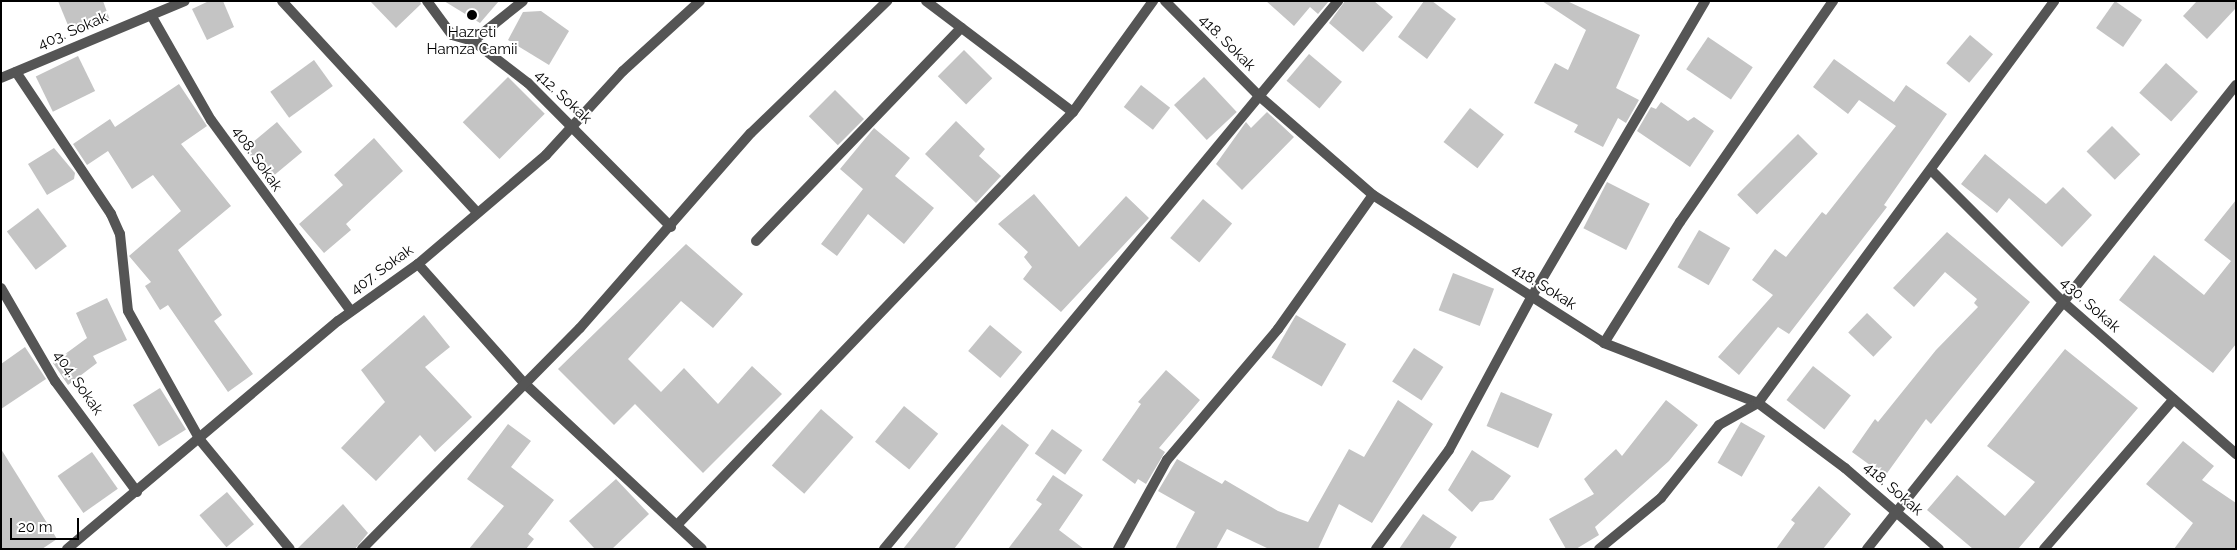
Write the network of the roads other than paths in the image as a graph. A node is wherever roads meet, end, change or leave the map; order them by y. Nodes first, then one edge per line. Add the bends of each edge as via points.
1 (185, 1) edge
2 (282, 1) edge
3 (427, 1) edge
4 (523, 1) edge
5 (700, 1) edge
6 (887, 1) edge
7 (926, 1) edge
8 (1153, 1) edge
9 (1165, 1) edge
10 (1338, 1) edge
11 (1705, 1) edge
12 (1833, 1) edge
13 (2054, 1) edge
14 (151, 15) junction
15 (961, 28) junction
16 (473, 41) junction
17 (16, 72) junction
18 (1, 78) edge
19 (2236, 85) edge
20 (1258, 94) junction
21 (1073, 112) junction
22 (573, 125) junction
23 (1931, 170) junction
24 (1372, 195) junction
25 (476, 211) junction
26 (671, 227) junction
27 (756, 241) dead end
28 (418, 264) junction
29 (1, 288) edge
30 (1531, 298) junction
31 (2062, 301) junction
32 (351, 311) junction
33 (1604, 343) junction
34 (524, 383) junction
35 (2174, 400) junction
36 (1758, 403) junction
37 (200, 440) junction
38 (2236, 454) edge
39 (137, 492) junction
40 (1894, 510) junction
41 (677, 524) junction
42 (67, 549) edge
43 (290, 549) edge
44 (362, 549) edge
45 (702, 549) edge
46 (884, 549) edge
47 (1118, 549) edge
48 (1376, 549) edge
49 (1599, 549) edge
50 (1867, 549) edge
51 (1939, 549) edge
52 (2044, 549) edge

1 - 14 street, 403. Sokak
2 - 25 street
3 - 16 street, 412. Sokak via 452,35
4 - 16 street
5 - 22 street, 407. Sokak
6 - 26 street via 751,133
7 - 15 street
8 - 21 street
9 - 20 street, 418. Sokak
10 - 20 street
11 - 30 street
12 - 33 street via 1680,222
13 - 23 street
14 - 17 street, 403. Sokak
14 - 32 street, 408. Sokak via 211,120
15 - 21 street
15 - 27 street
16 - 22 street, 412. Sokak
17 - 18 street, 403. Sokak
17 - 37 street via 110,214 120,234 128,311
19 - 31 street
20 - 24 street, 418. Sokak
20 - 46 street
21 - 41 street
22 - 25 street, 407. Sokak via 546,155
22 - 26 street, 412. Sokak
23 - 31 street, 430. Sokak
23 - 36 street
24 - 30 street, 418. Sokak
24 - 47 street via 1278,328 1168,460
25 - 28 street, 407. Sokak
26 - 34 street via 580,328
28 - 32 street, 407. Sokak
28 - 34 street
29 - 39 street, 404. Sokak via 55,381
30 - 33 street, 418. Sokak
30 - 48 street via 1448,450
31 - 35 street, 430. Sokak
31 - 40 street
32 - 37 street, 407. Sokak
33 - 36 street, 418. Sokak
34 - 41 street
34 - 44 street
35 - 38 street, 430. Sokak
35 - 52 street
36 - 40 street, 418. Sokak
36 - 49 street via 1719,425 1661,498
37 - 39 street, 407. Sokak
37 - 43 street
39 - 42 street, 407. Sokak
40 - 50 street
40 - 51 street, 418. Sokak
41 - 45 street

